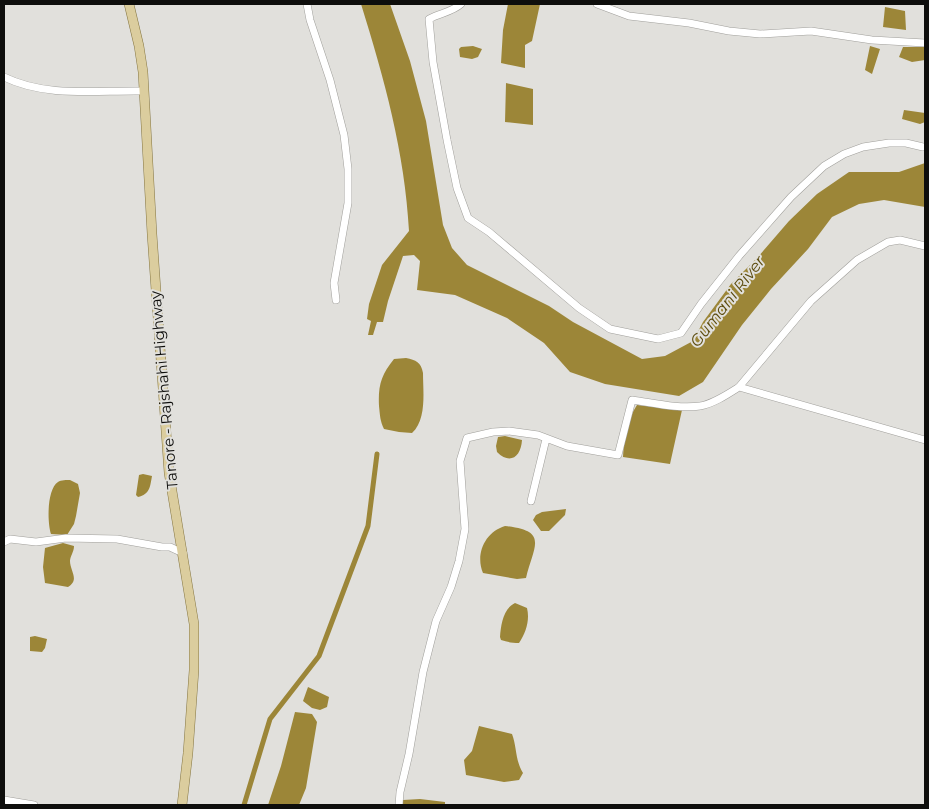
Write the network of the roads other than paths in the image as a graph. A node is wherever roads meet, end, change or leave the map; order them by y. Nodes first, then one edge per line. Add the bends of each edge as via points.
1 (129, 4) edge
2 (307, 4) edge
3 (461, 4) edge
4 (597, 4) edge
5 (925, 43) edge
6 (4, 77) edge
7 (143, 92) junction
8 (925, 147) edge
9 (925, 246) edge
10 (336, 300) dead end
11 (739, 387) junction
12 (546, 439) junction
13 (925, 440) edge
14 (531, 501) dead end
15 (4, 542) edge
16 (183, 553) junction
17 (4, 800) edge
18 (34, 805) edge
19 (182, 805) edge
20 (399, 805) edge

1 - 7 main road, Tanore - Rajshahi Highway via 139,46
2 - 10 street via 344,135 348,170 348,203 334,283
3 - 8 street via 455,10 429,19 432,62 447,140 457,188 468,218 579,308 610,329 658,340 681,333 745,249 791,197 824,166 863,147 906,143
4 - 5 street via 629,16 729,31 760,34 811,31 872,40
6 - 7 street via 26,86 49,90
7 - 16 main road, Tanore - Rajshahi Highway via 168,464
9 - 11 street via 900,240 870,250 811,301
11 - 12 street via 700,406 632,400 618,455
11 - 13 street
12 - 14 street
12 - 20 street via 509,431 467,438 460,461 465,529 452,587 436,621 423,672
15 - 16 street via 10,539 36,542 66,538 117,539 170,547
16 - 19 main road, Tanore - Rajshahi Highway via 194,624 194,670
17 - 18 street

